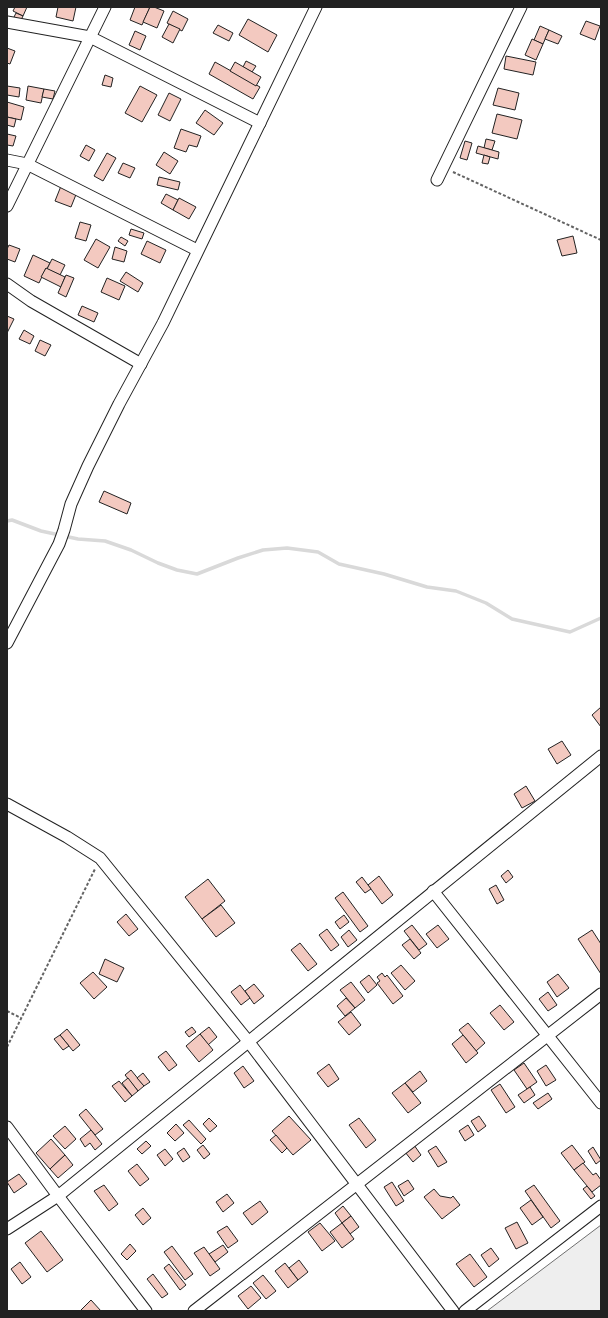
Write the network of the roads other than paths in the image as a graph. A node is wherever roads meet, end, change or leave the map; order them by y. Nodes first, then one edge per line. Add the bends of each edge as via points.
1 (105, 7) edge
2 (316, 7) edge
3 (521, 7) edge
4 (7, 22) edge
5 (90, 37) junction
6 (260, 123) junction
7 (7, 160) edge
8 (27, 164) junction
9 (437, 180) dead end
10 (7, 206) edge
11 (197, 250) junction
12 (7, 284) edge
13 (141, 364) junction
14 (7, 642) edge
15 (601, 756) edge
16 (7, 804) edge
17 (433, 891) junction
18 (601, 994) edge
19 (547, 1036) junction
20 (248, 1041) junction
21 (601, 1103) edge
22 (7, 1127) edge
23 (357, 1184) junction
24 (58, 1196) junction
25 (601, 1206) edge
26 (7, 1229) edge
27 (146, 1311) edge
28 (194, 1311) edge
29 (453, 1311) edge
30 (465, 1311) edge

1 - 5 street
2 - 6 street
3 - 9 street
4 - 5 street
5 - 6 street
5 - 8 street
6 - 11 street
7 - 8 street
8 - 10 street
8 - 11 street
11 - 13 street
12 - 13 street via 31,301
13 - 14 street via 82,479 71,504 59,544
15 - 17 street
16 - 20 street via 100,858
17 - 19 street
17 - 20 street
18 - 19 street
19 - 21 street
19 - 23 street
20 - 23 street
20 - 24 street
22 - 24 street
23 - 28 street
23 - 29 street
24 - 26 street
24 - 27 street
25 - 30 street

